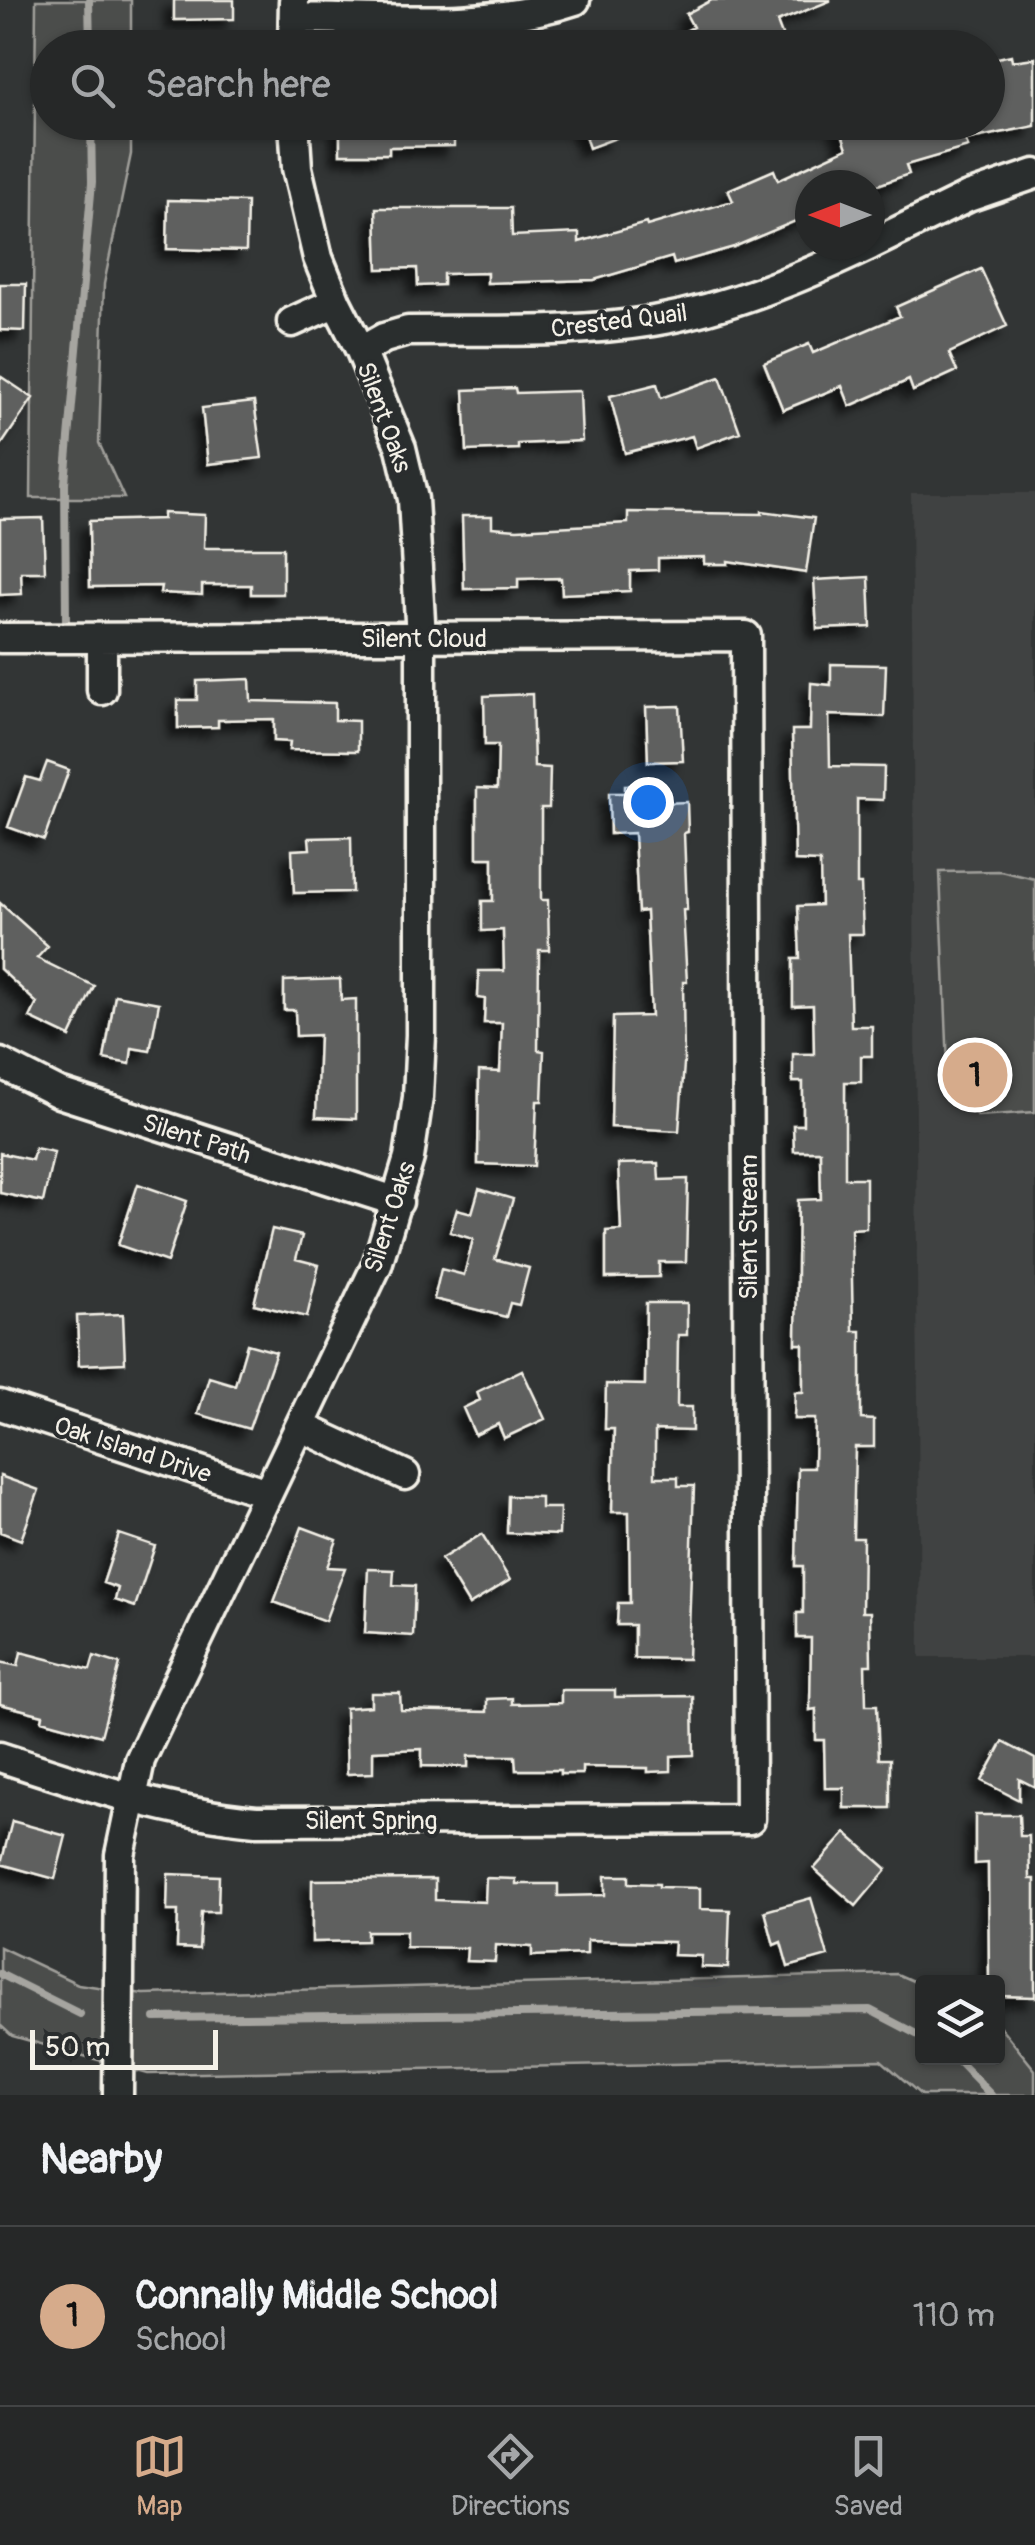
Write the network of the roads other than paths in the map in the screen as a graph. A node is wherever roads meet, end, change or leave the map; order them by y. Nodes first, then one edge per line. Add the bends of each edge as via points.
1 (575, 0) edge
2 (294, 9) edge
3 (295, 140) edge
4 (1035, 174) edge
5 (885, 238) edge
6 (836, 260) edge
7 (336, 302) junction
8 (292, 322) dead end
9 (361, 351) junction
10 (746, 636) joint
11 (0, 638) edge
12 (102, 638) junction
13 (422, 638) junction
14 (102, 690) dead end
15 (0, 1063) edge
16 (398, 1202) junction
17 (0, 1405) edge
18 (302, 1427) junction
19 (405, 1475) dead end
20 (266, 1493) junction
21 (0, 1756) edge
22 (130, 1800) junction
23 (750, 1818) joint
24 (118, 2095) edge

1 - 2 street via 518,15 458,20
3 - 7 street, Silent Oaks via 304,212
4 - 5 street, Crested Quail
6 - 9 street, Crested Quail via 725,304 654,320 581,329 408,331
7 - 8 street
7 - 9 street, Silent Oaks
9 - 13 street, Silent Oaks via 414,499
10 - 13 street, Silent Cloud
10 - 23 street, Silent Stream
11 - 12 street, Silent Cloud
12 - 13 street, Silent Cloud
12 - 14 street
13 - 16 street, Silent Oaks via 422,1035
15 - 16 street, Silent Path via 59,1092
16 - 18 street, Silent Oaks via 377,1265
17 - 20 street, Oak Island Drive
18 - 19 street
18 - 20 street, Silent Oaks
20 - 22 street, Silent Oaks via 160,1714
21 - 22 street, Silent Spring
22 - 23 street, Silent Spring via 256,1821
22 - 24 street, Silent Oaks via 118,1894

